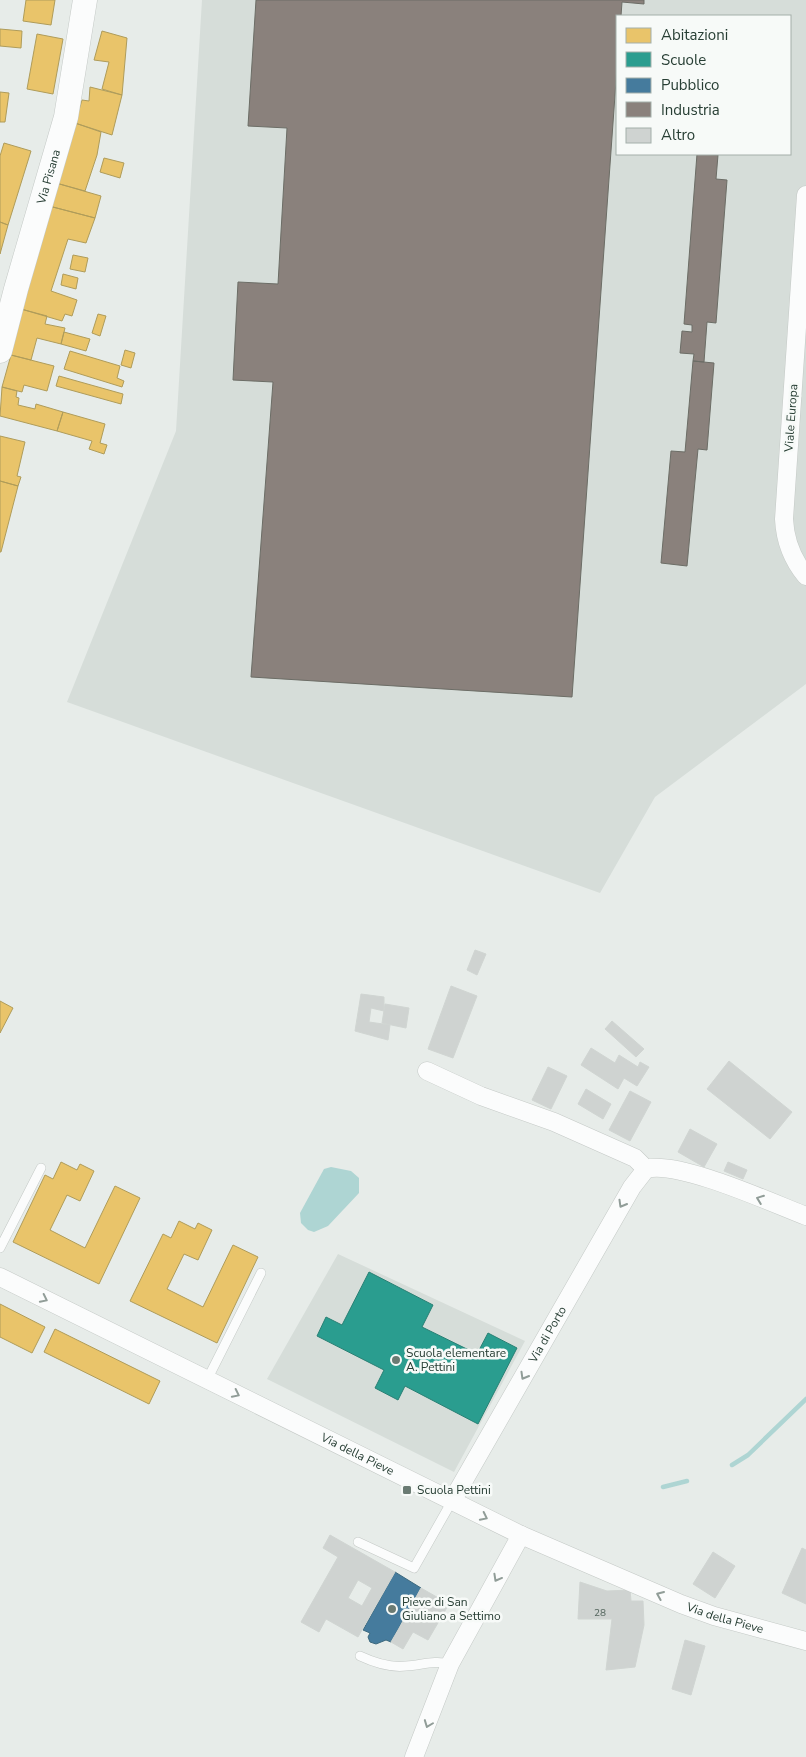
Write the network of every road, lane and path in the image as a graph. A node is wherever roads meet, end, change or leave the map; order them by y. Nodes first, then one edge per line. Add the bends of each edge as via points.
1 (85, 0) edge
2 (806, 195) edge
3 (0, 351) edge
4 (806, 576) edge
5 (427, 1071) dead end
6 (41, 1168) dead end
7 (646, 1169) junction
8 (806, 1216) edge
9 (0, 1248) edge
10 (261, 1273) dead end
11 (0, 1277) edge
12 (207, 1380) junction
13 (452, 1501) junction
14 (521, 1535) junction
15 (358, 1542) dead end
16 (806, 1641) edge
17 (360, 1656) dead end
18 (450, 1664) junction
19 (414, 1757) edge

1 - 3 main road, Via Pisana via 66,117
2 - 4 street, Viale Europa via 784,519 785,536 791,552
5 - 7 street via 635,1158
6 - 9 lane
8 -> 7 street via 681,1170
7 -> 13 street, Via di Porto via 632,1187
10 - 12 lane
11 -> 12 street, Via della Pieve
12 -> 13 street, Via della Pieve
13 -> 14 street, Via della Pieve
13 - 15 lane via 414,1568
16 -> 14 street, Via della Pieve via 681,1604
14 -> 18 street
17 - 18 lane via 389,1666 405,1667 436,1661
18 -> 19 street

